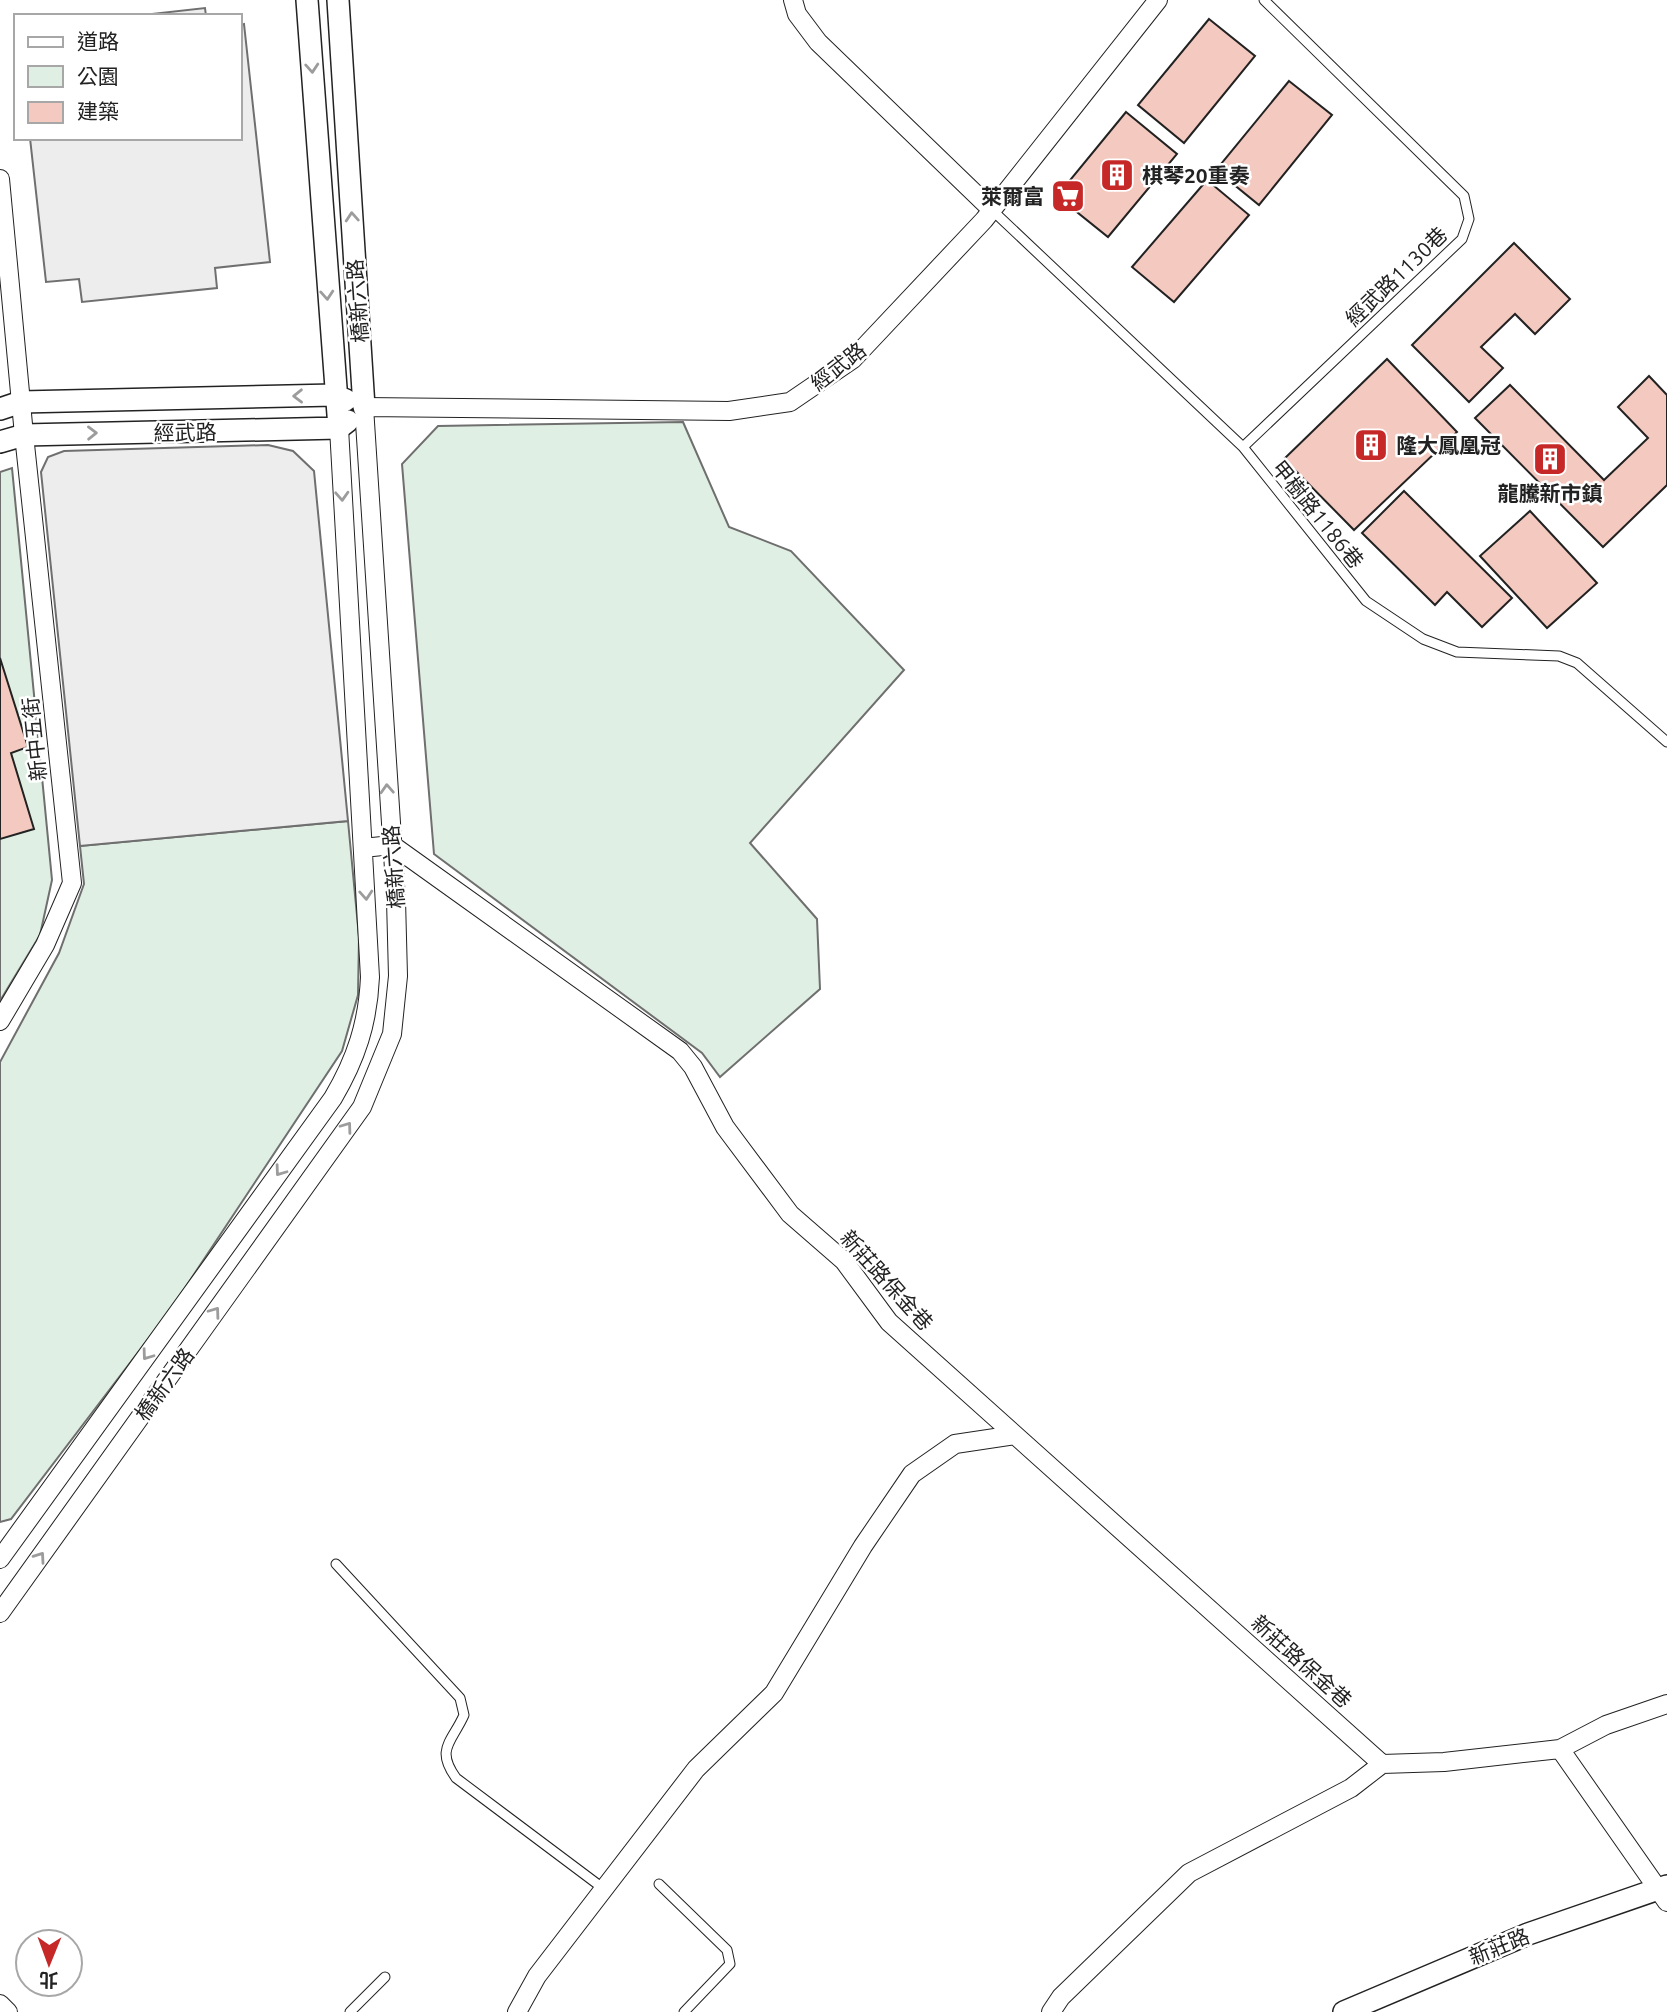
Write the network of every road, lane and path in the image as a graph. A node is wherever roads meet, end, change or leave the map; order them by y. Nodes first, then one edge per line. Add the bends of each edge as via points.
1 (307, 0) edge
2 (338, 0) edge
3 (793, 0) edge
4 (1158, 0) edge
5 (1264, 0) edge
6 (0, 179) edge
7 (992, 210) junction
8 (334, 395) junction
9 (21, 402) junction
10 (364, 407) junction
11 (0, 409) edge
12 (339, 428) junction
13 (24, 435) junction
14 (0, 442) edge
15 (1242, 447) junction
16 (1667, 742) edge
17 (392, 845) junction
18 (363, 848) junction
19 (0, 1021) edge
20 (1015, 1435) junction
21 (0, 1561) edge
22 (336, 1564) dead end
23 (24, 1580) junction
24 (3, 1601) edge
25 (1667, 1704) edge
26 (1560, 1749) junction
27 (1382, 1764) junction
28 (659, 1884) dead end
29 (604, 1889) junction
30 (1664, 1892) edge
31 (385, 1978) dead end
32 (0, 2004) edge
33 (8, 2012) edge
34 (351, 2012) edge
35 (517, 2012) edge
36 (684, 2012) edge
37 (1051, 2012) edge
38 (1343, 2012) edge

1 -> 8 street, 橋新六路
10 -> 2 street, 橋新六路
3 - 7 street via 797,14 818,43
4 - 7 street, 經武路
5 - 15 lane, 經武路1130巷 via 1464,196 1469,219 1462,239
6 - 9 street
7 - 10 street, 經武路 via 853,359 790,402 729,411
7 - 15 lane, 甲樹路1186巷
8 -> 9 street, 經武路
8 - 10 street, 經武路
8 - 12 street, 橋新六路
9 - 11 street, 經武路
9 - 13 street, 新中五街
10 - 12 street
17 -> 10 street, 橋新六路
13 -> 12 street, 經武路
12 -> 18 street, 橋新六路
13 - 14 street, 經武路
13 - 19 street, 新中五街 via 72,883 45,945
15 - 16 lane, 甲樹路1186巷 via 1366,601 1408,630 1457,652 1559,656 1577,663
17 - 18 street
17 - 20 street, 新莊路保金巷 via 680,1051 725,1127 790,1214 844,1261 889,1322
23 -> 17 street, 橋新六路 via 362,1107 392,1034 397,1004
18 -> 21 street, 橋新六路 via 369,1004 352,1065 333,1098
20 - 27 street, 新莊路保金巷
20 - 29 street via 955,1444 912,1474 774,1693 696,1769
21 - 23 street
22 - 29 lane via 460,1699 464,1715 444,1758 456,1778
23 - 24 street, 橋新六路
25 - 26 street via 1606,1724
26 - 27 street
26 - 30 street
27 - 37 street via 1351,1788 1189,1874 1061,1997
28 - 36 lane via 730,1958 730,1964
29 - 35 street via 537,1976
30 - 38 street, 新莊路 via 1503,1944
31 - 34 lane
32 - 33 street

